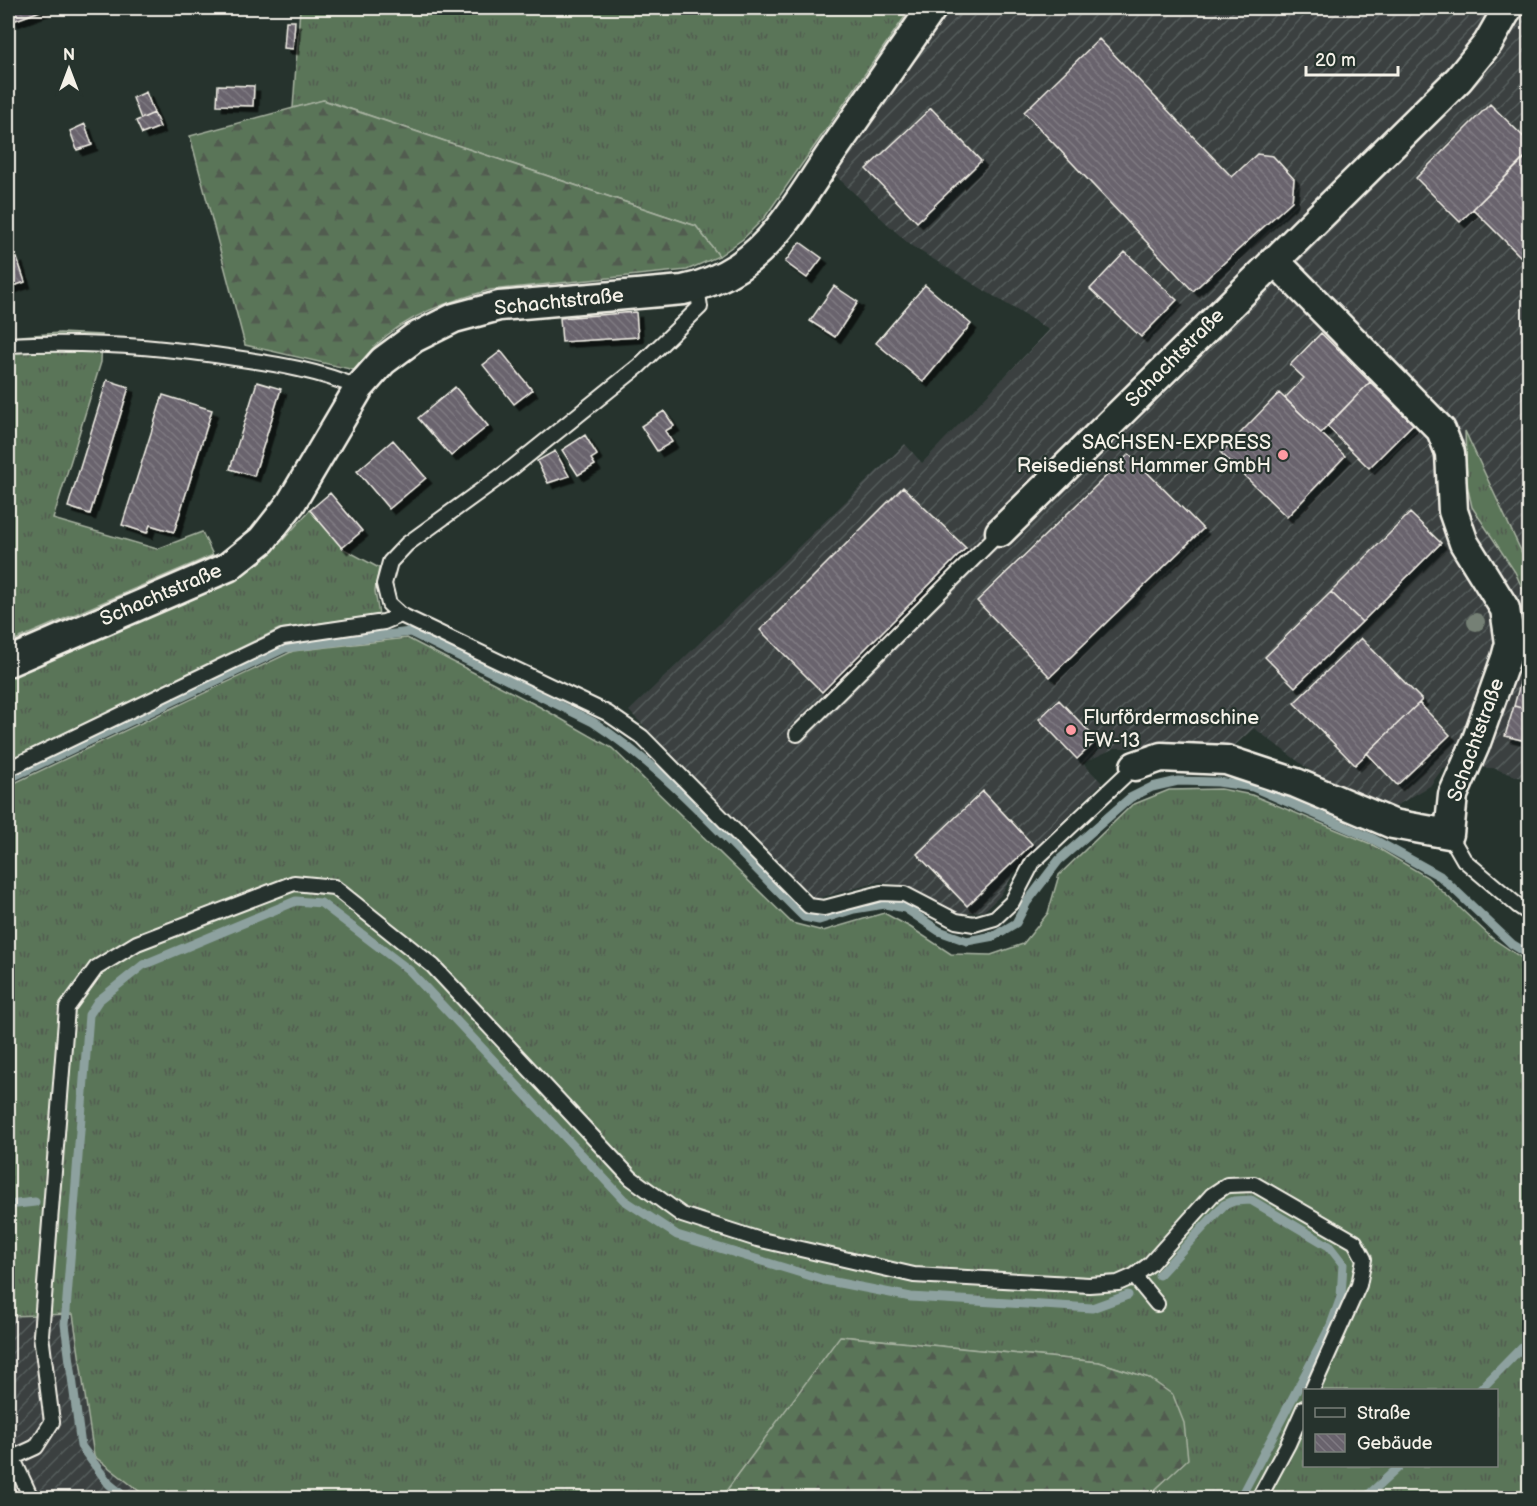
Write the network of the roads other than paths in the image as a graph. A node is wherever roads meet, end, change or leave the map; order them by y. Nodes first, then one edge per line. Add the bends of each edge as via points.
1 (932, 8) edge
2 (1508, 8) edge
3 (1274, 260) junction
4 (697, 287) junction
5 (8, 345) edge
6 (360, 388) junction
7 (1000, 532) joint
8 (401, 615) junction
9 (8, 662) edge
10 (797, 734) dead end
11 (1135, 766) joint
12 (8, 769) edge
13 (1449, 834) junction
14 (1530, 914) edge
15 (1134, 1276) junction
16 (1157, 1304) dead end
17 (1312, 1389) edge
18 (1303, 1412) edge
19 (10, 1453) edge
20 (31, 1498) edge
21 (1259, 1498) edge

1 - 4 street, Schachtstraße via 767,241 739,267
2 - 3 street, Schachtstraße via 1488,43 1459,79
3 - 7 street, Schachtstraße
3 - 13 street, Schachtstraße via 1441,430 1450,453 1453,511 1464,543 1505,609 1510,643 1475,745 1453,795
4 - 6 street, Schachtstraße via 499,306 454,318 414,338 383,361
4 - 8 lane via 700,307 639,366 512,468 407,544 390,562 384,584 389,604
5 - 6 lane via 119,344 208,354 275,364
6 - 9 street, Schachtstraße via 291,503 262,540 228,567
7 - 10 lane
8 - 11 lane via 607,713 642,737 809,906 824,908 881,893 904,894 956,921 974,924 995,918 1012,902 1033,862
8 - 12 lane via 384,622 283,637
11 - 13 street via 1161,757 1226,760 1296,783 1393,824
13 - 14 lane via 1464,860
15 - 16 lane
15 - 17 lane via 1150,1264 1212,1194 1227,1185 1254,1184 1355,1242 1364,1259 1359,1285
15 - 19 lane via 1118,1283 1089,1285 914,1275 757,1239 682,1215 631,1178 433,966 334,887 294,883 137,943 96,968 67,1008 41,1335 52,1422 36,1447
18 - 21 lane
19 - 20 lane

